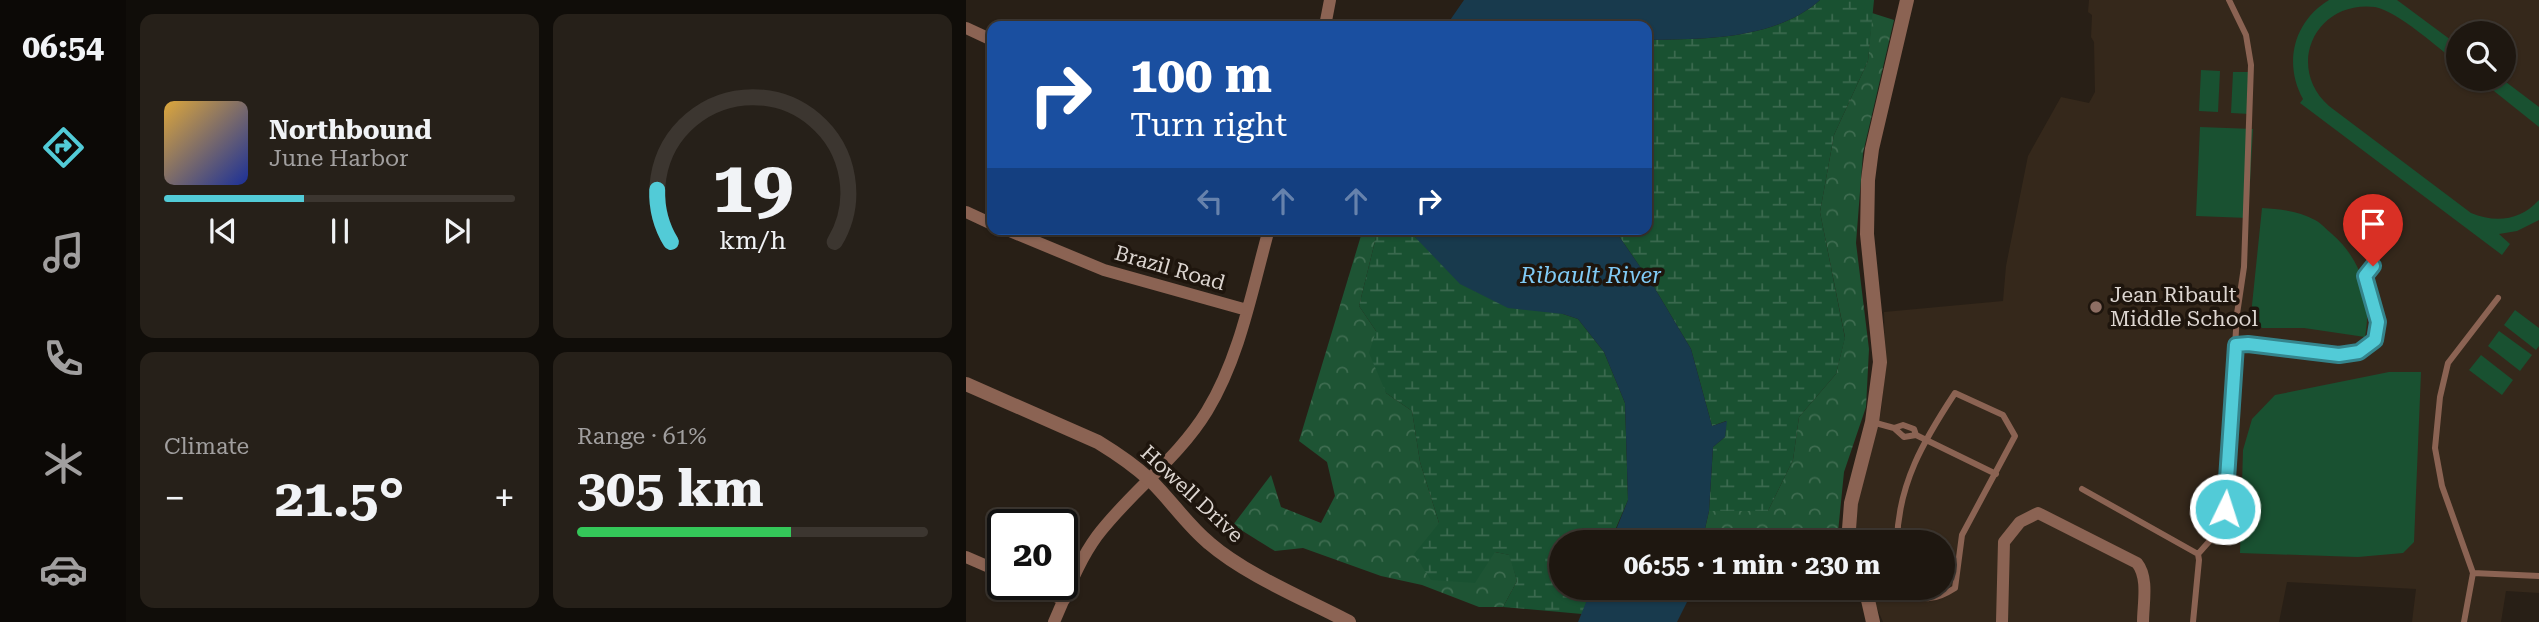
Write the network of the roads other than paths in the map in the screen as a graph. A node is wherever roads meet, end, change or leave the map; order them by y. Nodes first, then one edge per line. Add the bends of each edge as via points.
1 (1330, 0) edge
2 (1908, 0) edge
3 (2229, 0) edge
4 (1326, 21) edge
5 (966, 28) edge
6 (987, 38) edge
7 (966, 212) edge
8 (987, 222) edge
9 (1019, 235) edge
10 (1267, 235) edge
11 (2373, 266) dead end
12 (2498, 298) dead end
13 (1247, 310) junction
14 (2236, 345) junction
15 (966, 384) edge
16 (1872, 422) junction
17 (1894, 428) junction
18 (1916, 435) junction
19 (1924, 440) junction
20 (1996, 474) junction
21 (1150, 480) junction
22 (2082, 489) dead end
23 (1850, 530) edge
24 (1898, 530) edge
25 (2198, 554) junction
26 (966, 557) edge
27 (987, 566) edge
28 (1078, 570) edge
29 (2473, 573) junction
30 (2539, 576) edge
31 (1955, 588) edge
32 (1064, 600) edge
33 (1868, 600) edge
34 (1054, 622) edge
35 (1349, 622) edge
36 (1873, 622) edge
37 (2002, 622) edge
38 (2143, 622) edge
39 (2193, 622) edge
40 (2464, 622) edge

1 - 4 street
2 - 16 street via 1868,180 1867,234 1880,362
3 - 14 lane via 2246,34 2251,65 2244,267
5 - 6 street
7 - 8 street
9 - 13 street, Brazil Road via 1104,270
10 - 13 street
11 - 14 lane via 2365,276 2378,322 2375,340 2359,352 2339,355
12 - 29 lane via 2448,363 2435,448 2442,486
13 - 21 street via 1208,410 1177,453
14 - 25 lane via 2225,509 2214,536
15 - 21 street, Howell Drive via 1098,442
16 - 17 lane
16 - 23 street via 1851,503
17 - 18 lane via 1904,437
17 - 18 lane via 1903,425 1914,429
18 - 19 lane
19 - 20 lane
19 - 20 lane via 1955,393 2003,415 2015,436
19 - 24 lane via 1908,478
20 - 31 lane via 1962,535
21 - 28 street via 1097,536
21 - 35 street, Howell Drive via 1189,525 1237,564
22 - 25 lane
25 - 39 lane
26 - 27 street
29 - 30 lane
29 - 40 lane
32 - 34 street
33 - 36 street
37 - 38 street via 2004,542 2020,522 2038,513 2143,570

